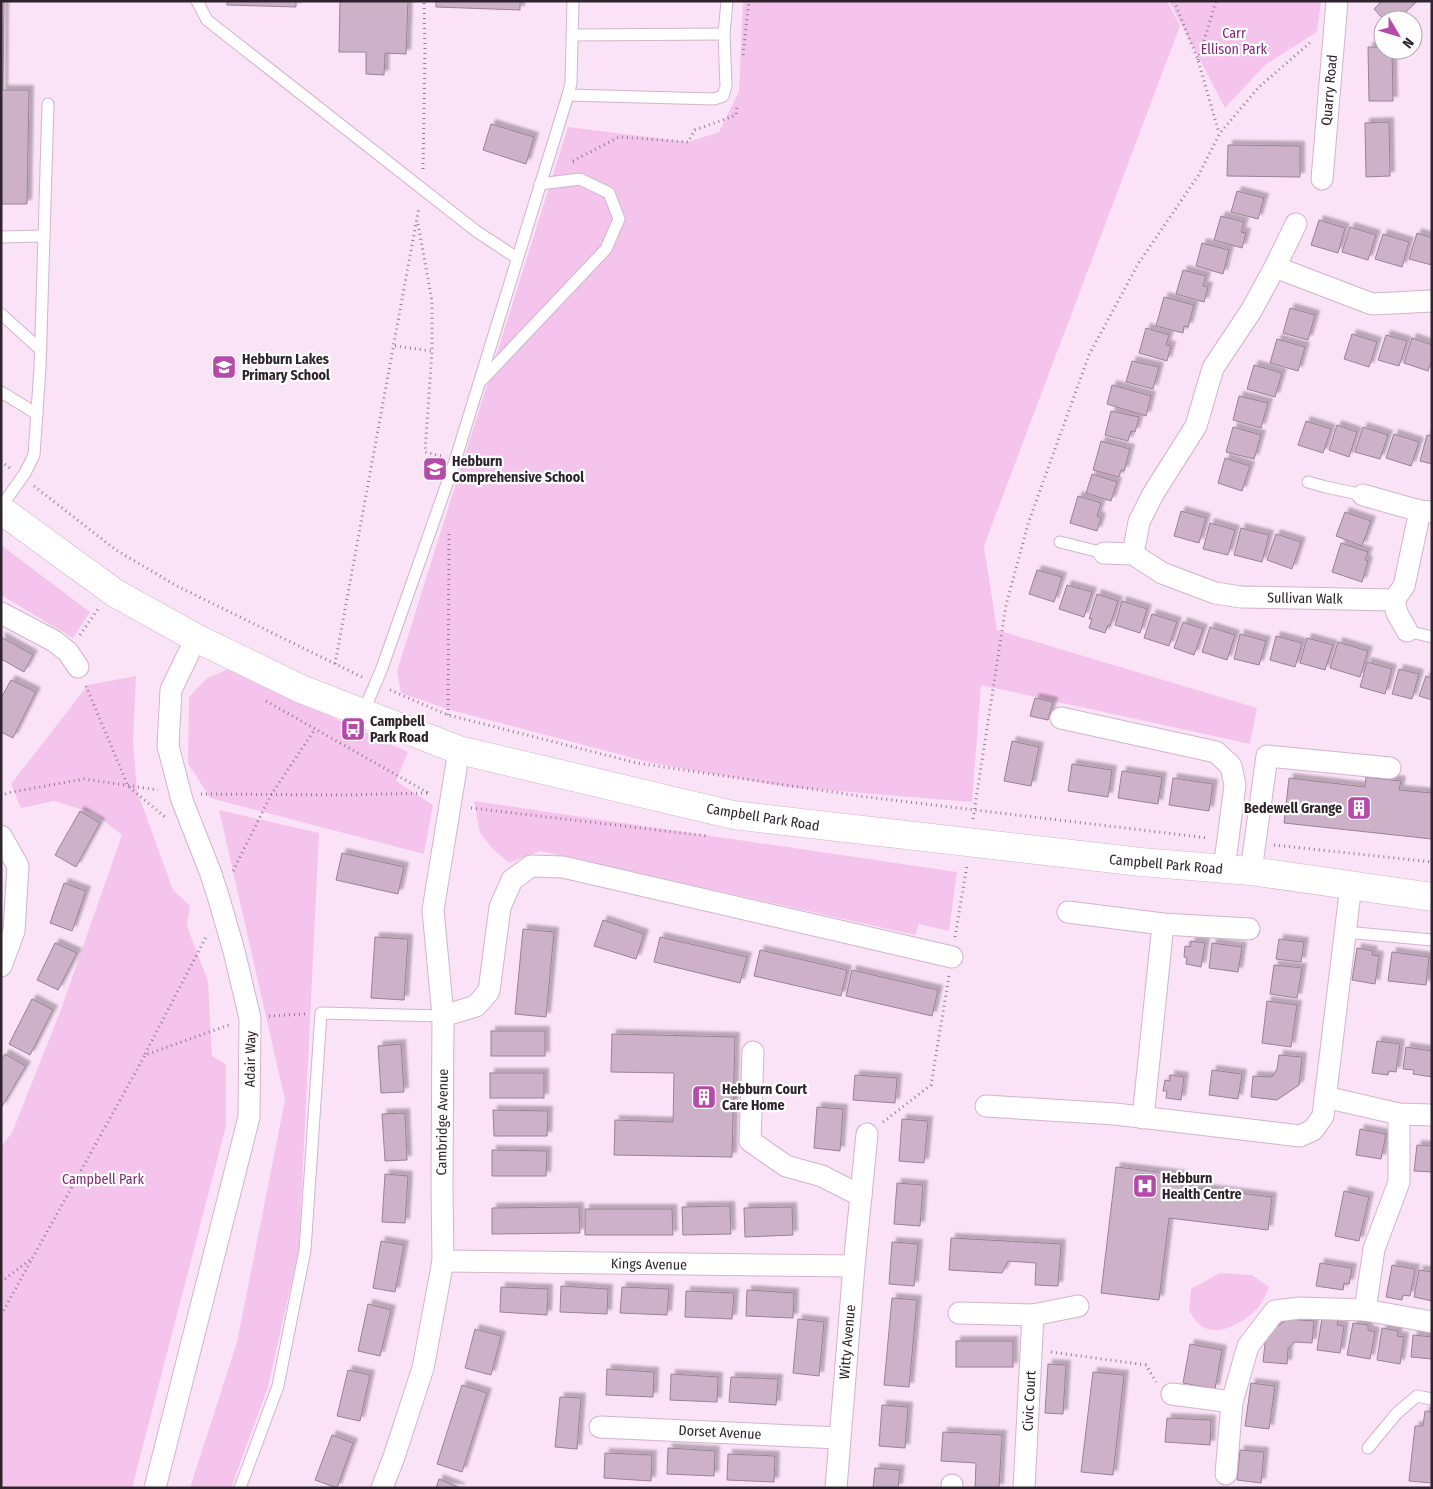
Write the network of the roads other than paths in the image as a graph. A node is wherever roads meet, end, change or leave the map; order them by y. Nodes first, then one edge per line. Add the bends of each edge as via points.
1 (197, 1) edge
2 (572, 1) edge
3 (727, 1) edge
4 (1336, 10) edge
5 (724, 34) junction
6 (572, 35) junction
7 (568, 95) junction
8 (48, 104) dead end
9 (1322, 179) dead end
10 (540, 184) junction
11 (1296, 224) dead end
12 (44, 236) junction
13 (1, 237) edge
14 (517, 258) junction
15 (1275, 267) junction
16 (1432, 301) edge
17 (1, 314) edge
18 (41, 350) junction
19 (479, 382) junction
20 (1, 392) edge
21 (37, 414) junction
22 (1308, 482) dead end
23 (1362, 495) joint
24 (1, 509) edge
25 (1426, 512) edge
26 (1060, 542) dead end
27 (1104, 553) joint
28 (1133, 554) junction
29 (1394, 600) junction
30 (1, 613) edge
31 (1407, 631) joint
32 (1432, 637) edge
33 (196, 638) junction
34 (73, 660) road end
35 (364, 713) junction
36 (1061, 718) dead end
37 (448, 746) junction
38 (1390, 768) dead end
39 (1, 836) edge
40 (1224, 869) junction
41 (1251, 871) junction
42 (1351, 885) junction
43 (1432, 890) edge
44 (1432, 897) edge
45 (1068, 912) dead end
46 (1163, 924) junction
47 (1249, 929) dead end
48 (1345, 932) junction
49 (1432, 940) edge
50 (952, 957) road end
51 (1, 966) edge
52 (443, 1016) junction
53 (753, 1052) dead end
54 (1325, 1097) junction
55 (986, 1106) dead end
56 (1400, 1114) junction
57 (1432, 1115) edge
58 (1144, 1118) junction
59 (867, 1134) road end
60 (861, 1196) junction
61 (443, 1261) junction
62 (854, 1266) junction
63 (1078, 1306) dead end
64 (1366, 1310) junction
65 (958, 1313) dead end
66 (1033, 1315) junction
67 (1432, 1322) edge
68 (1172, 1394) road end
69 (1432, 1399) edge
70 (1232, 1402) junction
71 (600, 1427) dead end
72 (839, 1438) junction
73 (1368, 1448) dead end
74 (1226, 1474) dead end
75 (155, 1488) edge
76 (240, 1488) edge
77 (382, 1488) edge
78 (836, 1488) edge
79 (1024, 1488) edge

1 - 14 lane via 207,20 476,231
2 - 6 lane
3 - 5 lane
4 - 9 street, Quarry Road
5 - 6 lane
5 - 7 lane via 726,86 723,96 714,99
6 - 7 lane
7 - 10 lane
8 - 12 lane
10 - 14 lane
10 - 19 lane via 580,179 609,194 619,220 606,249
11 - 15 street
12 - 13 lane
12 - 18 lane
14 - 19 lane
15 - 16 street via 1372,304
15 - 28 street via 1252,311 1213,368 1196,426 1139,522
17 - 18 lane
18 - 21 lane
19 - 35 lane via 456,459
20 - 21 lane
21 - 24 lane via 34,455
22 - 23 lane
23 - 25 street
24 - 33 street, Campbell Park Road via 115,593
25 - 29 street via 1404,586
26 - 27 lane
27 - 28 street
28 - 29 street, Sullivan Walk via 1162,573 1215,594
29 - 31 street
30 - 34 street via 54,641
31 - 32 lane
33 - 35 street, Campbell Park Road via 301,688
33 - 75 street, Adair Way via 171,690 168,746 180,794 219,899 250,1018 249,1117
35 - 37 street, Campbell Park Road
36 - 40 street via 1216,752 1231,766 1235,785
37 - 40 street, Campbell Park Road via 734,815 968,855
37 - 52 street, Cambridge Avenue via 433,910
38 - 41 street via 1267,756
39 - 51 street via 18,866 14,931
40 - 41 street, Campbell Park Road
41 - 42 street, Campbell Park Road
42 - 43 street, Campbell Park Road
42 - 44 street, Campbell Park Road
42 - 48 street
45 - 46 street
46 - 47 street
46 - 58 street
48 - 49 lane
48 - 54 street
50 - 52 street via 563,867 531,866 512,880 500,907 489,991 476,1006
52 - 61 street, Cambridge Avenue
52 - 76 lane via 321,1013 305,1250 278,1386
53 - 60 street via 750,1141 786,1166 822,1176
54 - 56 street
54 - 58 street via 1323,1116 1313,1130 1300,1136
55 - 58 street
56 - 57 street
56 - 64 street via 1399,1182 1374,1249
59 - 60 street, Witty Avenue
60 - 62 street, Witty Avenue
61 - 62 street, Kings Avenue
61 - 77 street, Cambridge Avenue via 423,1368
62 - 72 street, Witty Avenue
63 - 66 street
64 - 67 street
64 - 70 street via 1300,1308 1276,1311 1248,1346
65 - 66 street
66 - 79 street, Civic Court
68 - 70 street
69 - 73 lane via 1417,1396 1397,1413
70 - 74 street
71 - 72 street, Dorset Avenue
72 - 78 street, Witty Avenue

